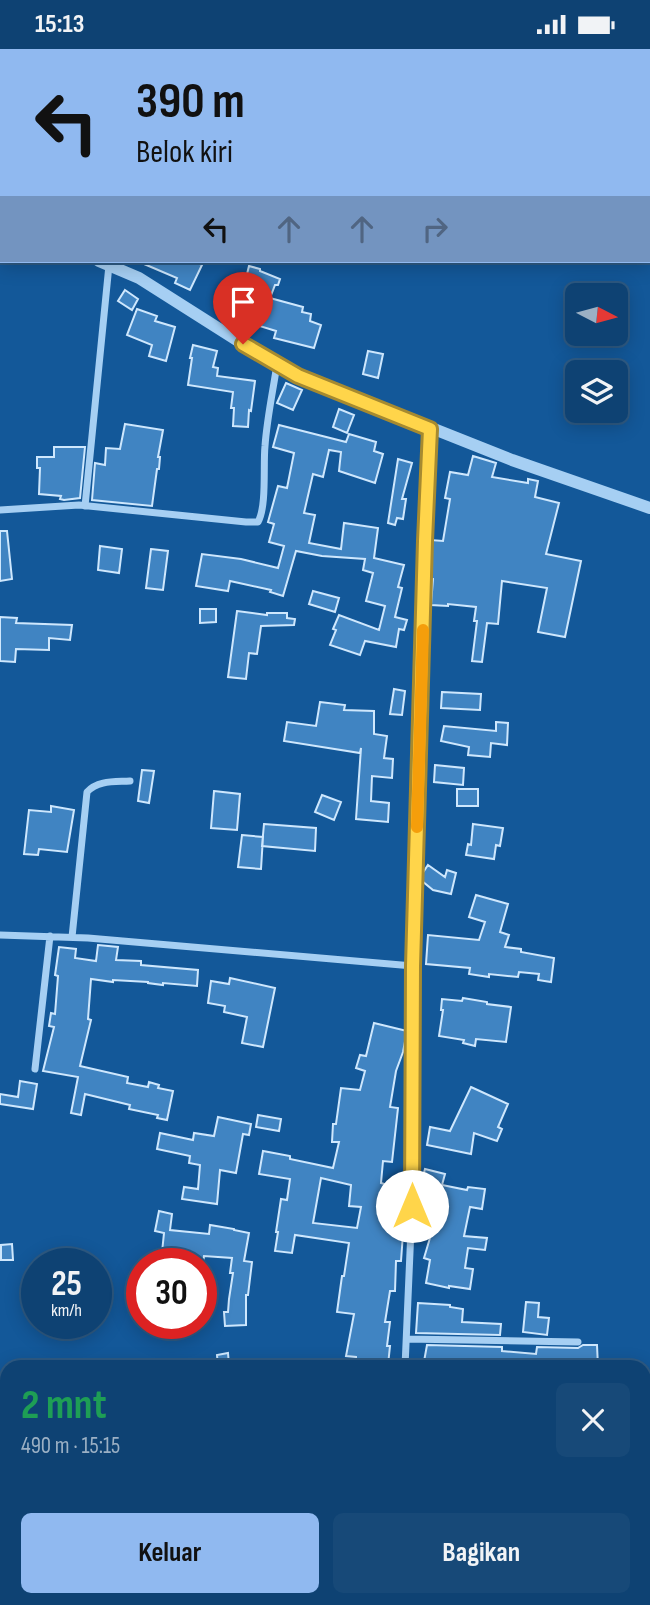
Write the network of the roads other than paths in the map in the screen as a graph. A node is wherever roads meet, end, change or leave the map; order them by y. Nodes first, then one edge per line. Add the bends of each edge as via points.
1 (104, 263) edge
2 (277, 364) junction
3 (430, 429) junction
4 (85, 506) junction
5 (650, 507) edge
6 (0, 510) edge
7 (130, 781) dead end
8 (0, 935) edge
9 (50, 936) junction
10 (72, 937) junction
11 (413, 966) junction
12 (35, 1069) dead end
13 (407, 1339) junction
14 (578, 1342) dead end
15 (406, 1360) edge

1 - 2 street via 139,278
1 - 4 street
2 - 3 street
2 - 4 street via 258,522
3 - 5 street
3 - 11 street
4 - 6 street
7 - 10 street via 97,784 87,792
8 - 9 street
9 - 10 street
9 - 12 street
10 - 11 street
11 - 13 street
13 - 14 street
13 - 15 street

